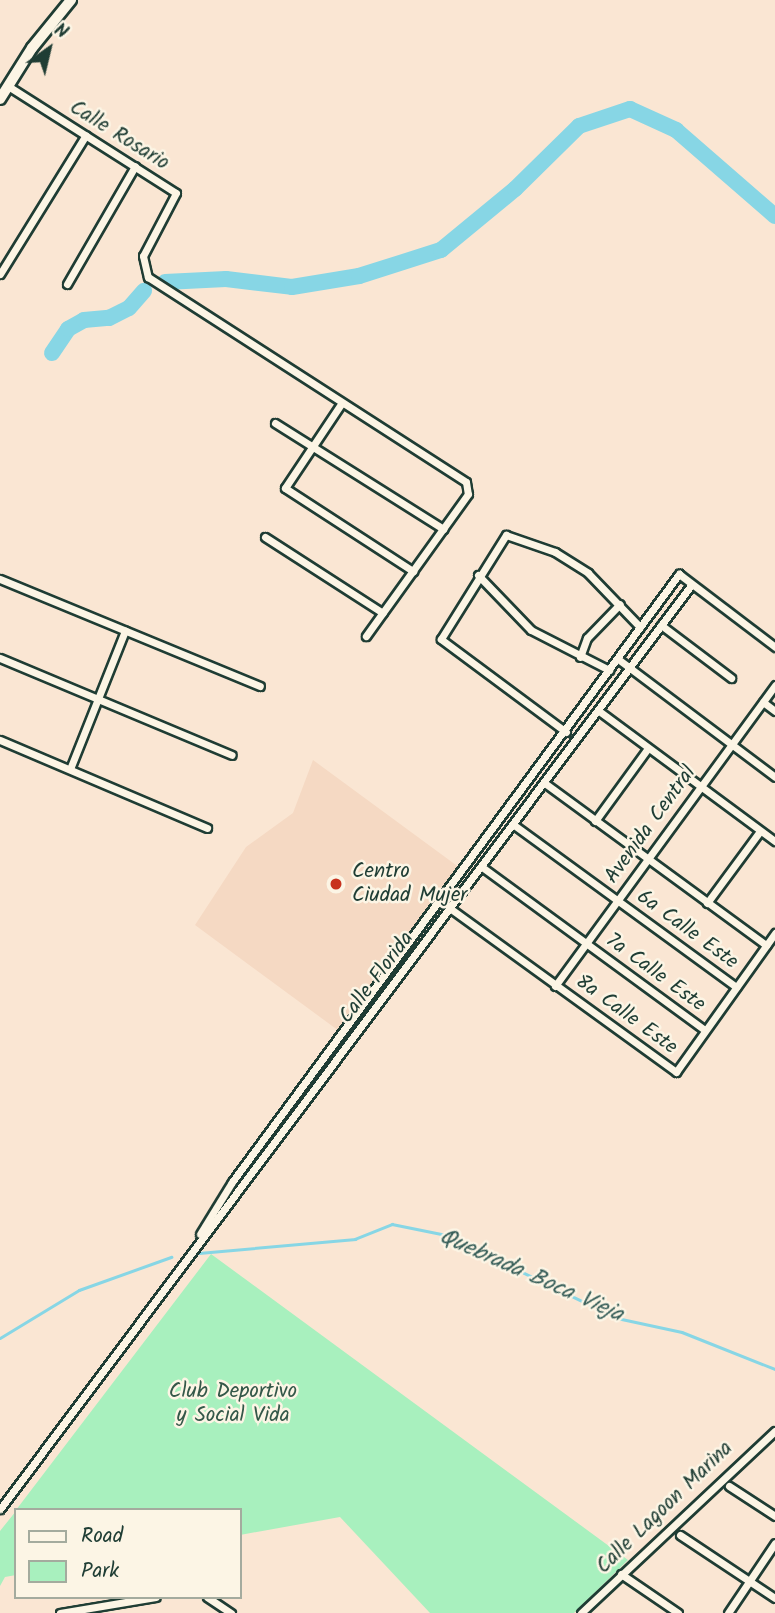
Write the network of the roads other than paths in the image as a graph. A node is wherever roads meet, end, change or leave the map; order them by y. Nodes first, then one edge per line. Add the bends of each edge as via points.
1 (71, 0) edge
2 (8, 86) junction
3 (0, 99) edge
4 (86, 135) junction
5 (135, 166) junction
6 (0, 274) edge
7 (67, 284) dead end
8 (341, 404) junction
9 (275, 423) dead end
10 (313, 446) junction
11 (443, 529) junction
12 (265, 537) dead end
13 (413, 571) junction
14 (478, 575) junction
15 (0, 579) edge
16 (692, 584) junction
17 (620, 604) junction
18 (383, 613) junction
19 (661, 625) junction
20 (640, 627) junction
21 (125, 631) junction
22 (366, 636) dead end
23 (775, 647) edge
24 (580, 657) junction
25 (0, 659) edge
26 (618, 659) junction
27 (630, 668) junction
28 (609, 670) junction
29 (731, 678) dead end
30 (775, 685) edge
31 (261, 686) dead end
32 (97, 699) junction
33 (763, 702) junction
34 (599, 711) junction
35 (775, 711) edge
36 (566, 732) junction
37 (0, 740) edge
38 (731, 746) junction
39 (648, 748) junction
40 (232, 755) dead end
41 (70, 769) junction
42 (775, 777) edge
43 (545, 784) junction
44 (701, 787) junction
45 (595, 821) junction
46 (514, 825) junction
47 (207, 828) dead end
48 (760, 831) junction
49 (775, 841) edge
50 (648, 859) junction
51 (482, 867) junction
52 (617, 901) junction
53 (707, 903) junction
54 (451, 909) junction
55 (775, 933) edge
56 (585, 945) junction
57 (766, 945) junction
58 (555, 986) junction
59 (736, 987) junction
60 (705, 1030) junction
61 (186, 1256) junction
62 (775, 1431) edge
63 (729, 1486) dead end
64 (0, 1508) edge
65 (775, 1516) edge
66 (680, 1535) dead end
67 (775, 1543) edge
68 (621, 1574) junction
69 (750, 1581) junction
70 (775, 1598) edge
71 (146, 1599) edge
72 (210, 1599) edge
73 (81, 1612) edge
74 (60, 1613) edge
75 (231, 1613) edge
76 (581, 1613) edge
77 (678, 1613) edge
78 (729, 1613) edge

1 - 2 main road
2 - 3 main road
2 - 4 street, Calle Rosario
4 - 5 street, Calle Rosario
4 - 6 street
5 - 7 street
5 - 8 street, Calle Rosario via 176,193 143,256 148,277
8 - 10 street
8 - 11 street via 467,482 468,494
9 - 10 street
10 - 11 street
10 - 13 street via 286,482 289,493
11 - 13 street
12 - 18 street
13 - 18 street
14 - 17 street via 511,533 589,573
14 - 24 street via 531,630
14 - 36 street via 441,639
15 - 21 street
16 - 19 street, Calle Florida
16 - 20 street, Calle Florida via 679,574
16 - 23 street
17 - 20 street
17 - 24 street via 587,638
18 - 22 street
19 - 27 street, Calle Florida
19 - 29 street
20 - 26 street, Calle Florida
21 - 31 street
21 - 32 street
24 - 28 street
25 - 32 street
26 - 27 street
26 - 28 street, Calle Florida
27 - 34 street, Calle Florida
27 - 38 street
28 - 36 street, Calle Florida
30 - 33 street, Avenida Central
32 - 40 street
32 - 41 street
33 - 35 street
33 - 38 street, Avenida Central
34 - 39 street
34 - 43 street, Calle Florida
36 - 61 street, Calle Florida via 232,1182
37 - 41 street
38 - 42 street
38 - 44 street, Avenida Central
39 - 44 street
39 - 45 street
41 - 47 street
43 - 45 street
43 - 46 street, Calle Florida
44 - 48 street
44 - 50 street, Avenida Central
45 - 50 street
46 - 51 street, Calle Florida
46 - 52 street, 6a Calle Este
48 - 49 street
48 - 53 street
50 - 52 street, Avenida Central
50 - 53 street
51 - 54 street, Calle Florida
51 - 56 street, 7a Calle Este
52 - 56 street, Avenida Central
52 - 59 street, 6a Calle Este
53 - 57 street
54 - 58 street, 8a Calle Este
54 - 61 street, Calle Florida
55 - 57 street
56 - 58 street, Avenida Central
56 - 60 street, 7a Calle Este
57 - 59 street
58 - 60 street, 8a Calle Este via 676,1072
59 - 60 street
61 - 64 street, Calle Florida
62 - 68 street, Calle Lagoon Marina
63 - 65 street
66 - 69 street
67 - 69 street
68 - 76 street, Calle Lagoon Marina
68 - 77 street
69 - 70 street
69 - 78 street
71 - 73 street
72 - 75 street
73 - 74 street

